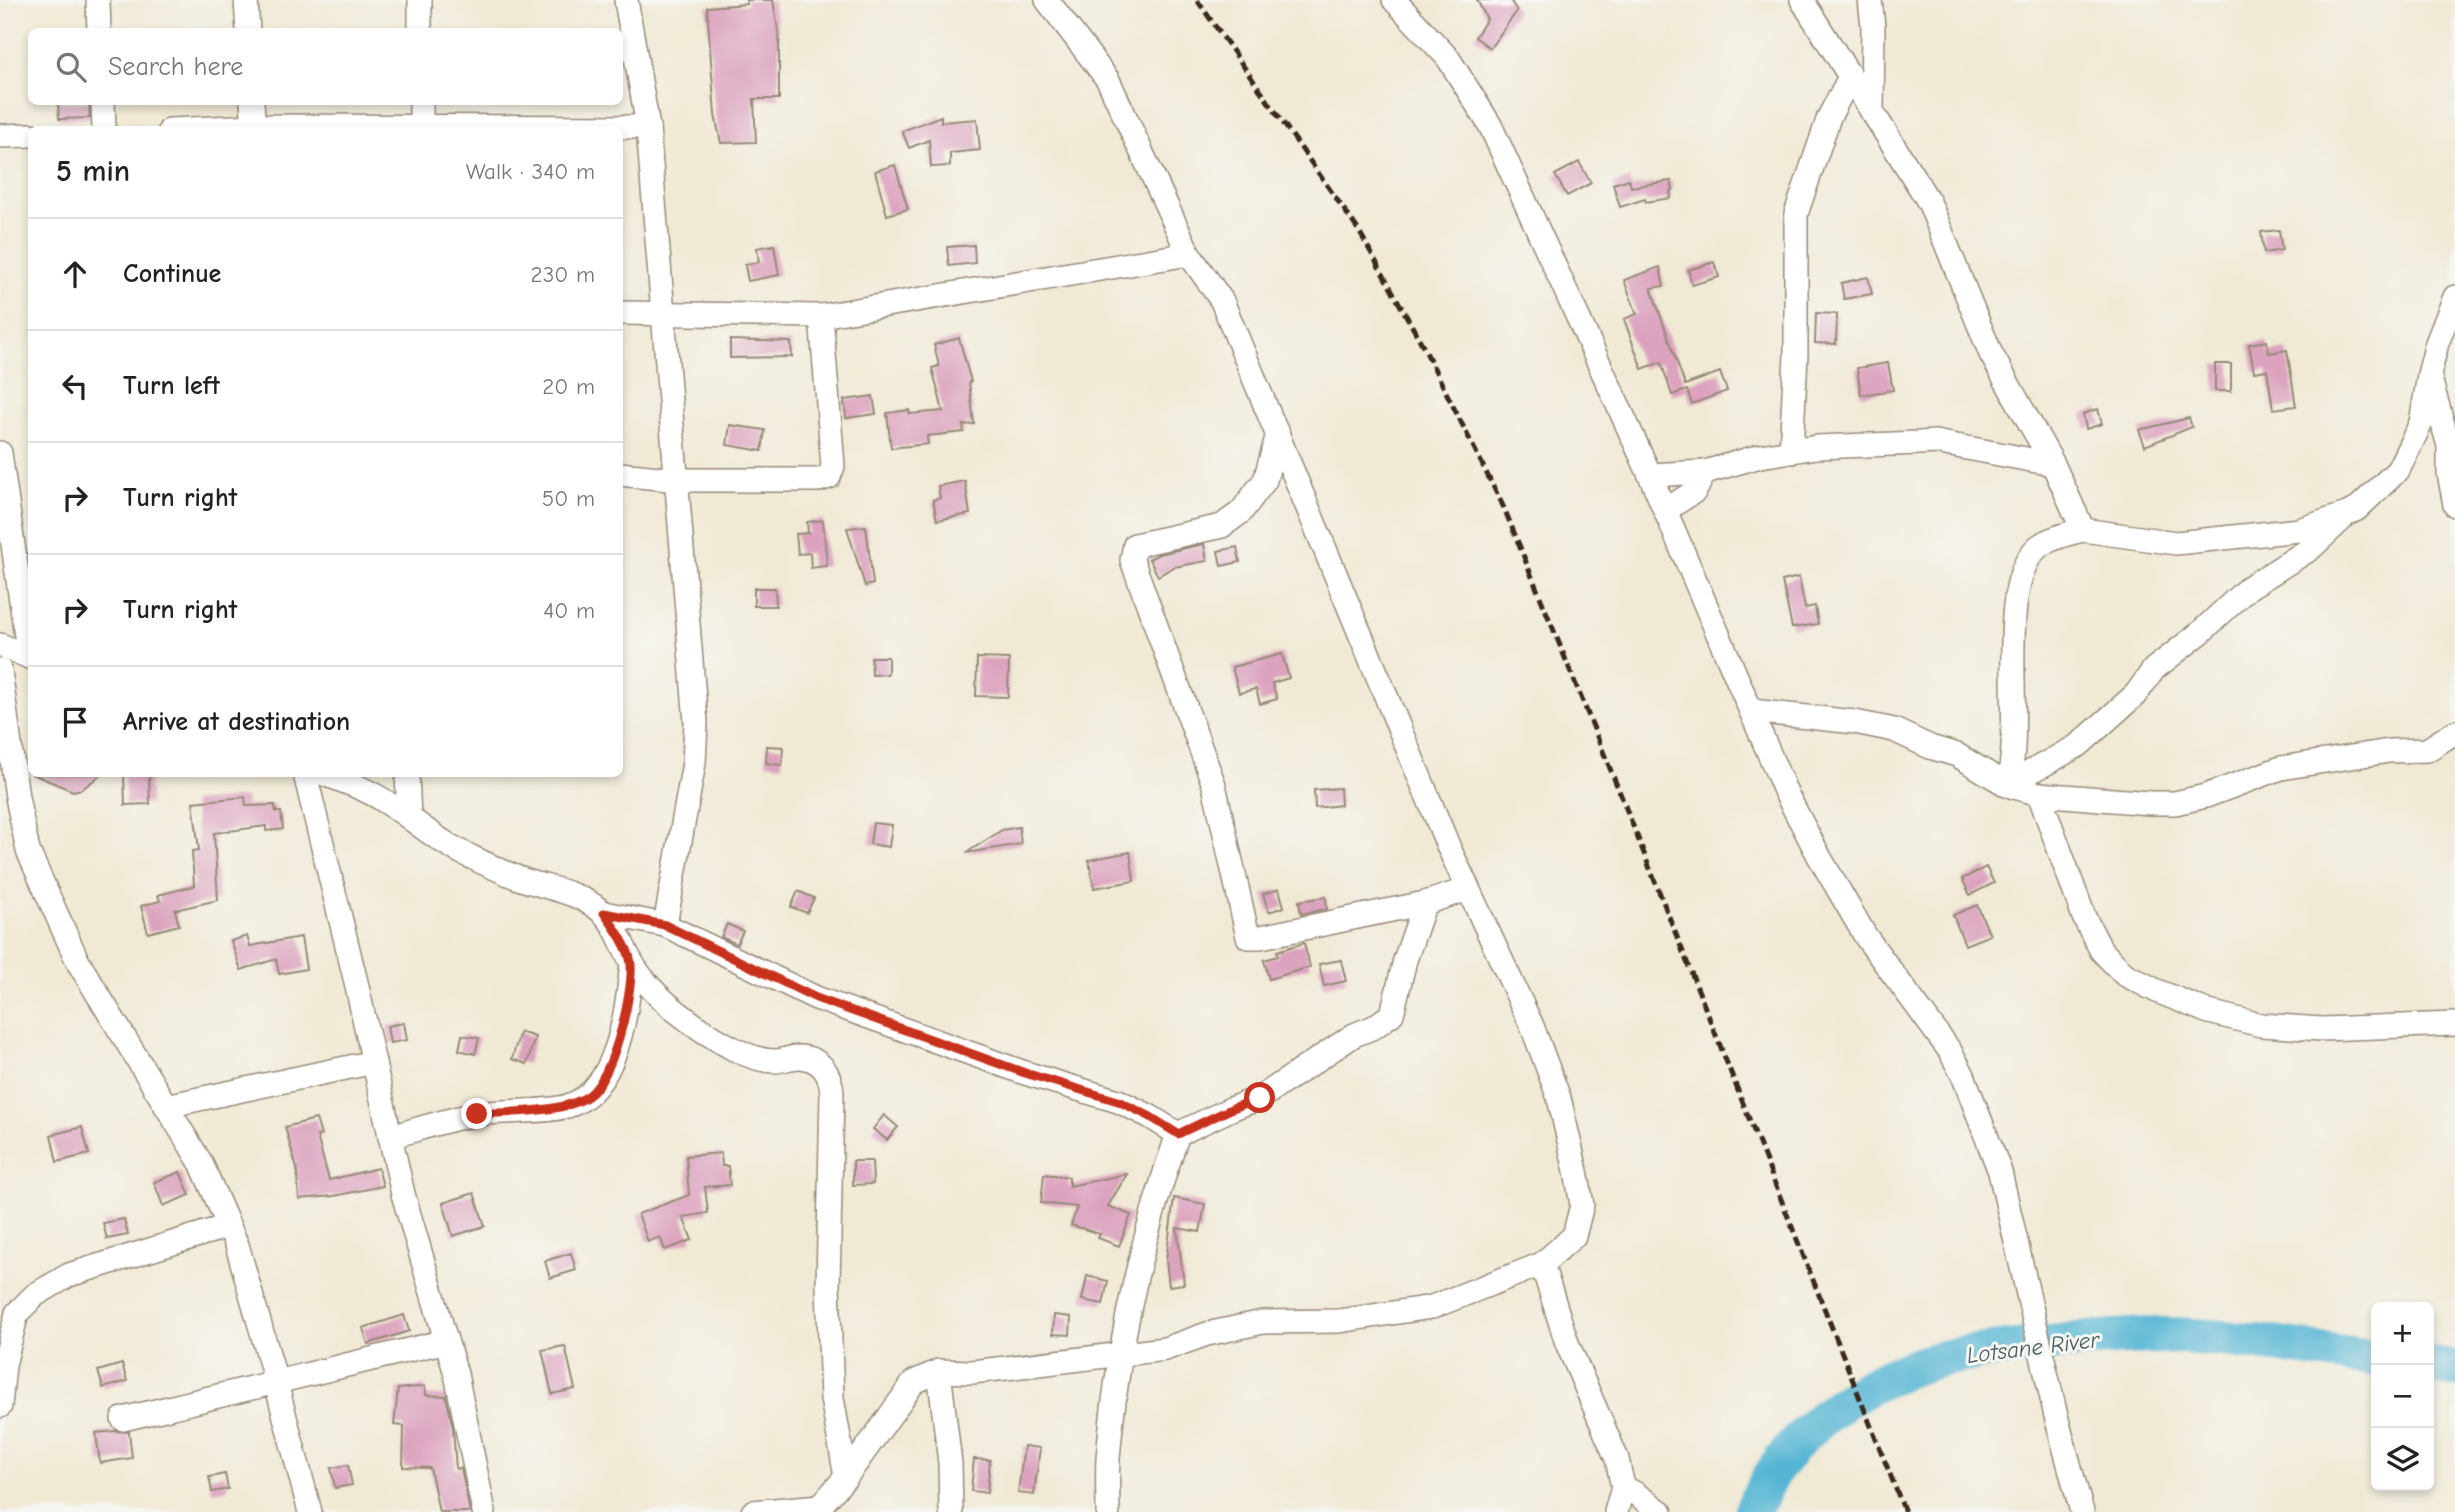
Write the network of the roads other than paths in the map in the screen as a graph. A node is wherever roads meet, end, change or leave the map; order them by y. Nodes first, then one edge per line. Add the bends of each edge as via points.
1 (98, 0) edge
2 (246, 0) edge
3 (419, 0) edge
4 (626, 0) edge
5 (1047, 0) edge
6 (1394, 0) edge
7 (1802, 0) edge
8 (1870, 0) edge
9 (99, 28) edge
10 (248, 28) edge
11 (420, 28) edge
12 (1850, 77) junction
13 (103, 105) edge
14 (252, 105) edge
15 (421, 105) edge
16 (1872, 115) junction
17 (104, 126) edge
18 (254, 126) edge
19 (421, 126) edge
20 (623, 127) edge
21 (648, 127) junction
22 (28, 135) edge
23 (0, 136) edge
24 (1189, 254) junction
25 (2455, 297) edge
26 (623, 313) edge
27 (663, 314) junction
28 (821, 316) junction
29 (2429, 375) junction
30 (1278, 434) junction
31 (1791, 452) junction
32 (0, 453) edge
33 (2053, 464) junction
34 (1705, 472) junction
35 (623, 474) edge
36 (1650, 475) junction
37 (678, 480) junction
38 (2455, 505) edge
39 (1665, 510) junction
40 (2347, 514) junction
41 (2083, 530) junction
42 (28, 637) edge
43 (0, 645) edge
44 (28, 656) edge
45 (0, 670) edge
46 (1751, 711) junction
47 (2455, 732) edge
48 (306, 777) edge
49 (332, 777) edge
50 (407, 777) edge
51 (2007, 785) junction
52 (2039, 794) junction
53 (409, 817) junction
54 (1468, 889) junction
55 (1425, 904) junction
56 (604, 913) junction
57 (665, 925) junction
58 (632, 963) junction
59 (2455, 1024) edge
60 (374, 1062) junction
61 (166, 1106) junction
62 (1178, 1134) junction
63 (390, 1137) junction
64 (229, 1226) junction
65 (1542, 1264) junction
66 (446, 1341) junction
67 (1120, 1353) junction
68 (939, 1371) junction
69 (276, 1380) junction
70 (0, 1406) edge
71 (123, 1419) dead end
72 (846, 1477) junction
73 (1623, 1487) junction
74 (818, 1509) edge
75 (310, 1512) edge
76 (484, 1512) edge
77 (753, 1512) edge
78 (951, 1512) edge
79 (1108, 1512) edge
80 (1616, 1512) edge
81 (1661, 1512) edge
82 (2082, 1512) edge

1 - 9 street
2 - 10 street
3 - 11 street
4 - 21 street
5 - 24 street via 1108,80
6 - 36 street via 1448,58 1490,125
7 - 12 street
8 - 16 street
12 - 16 street
12 - 31 street via 1829,117 1796,214
13 - 17 street
14 - 18 street
15 - 19 street
16 - 33 street via 1929,202 1991,354
20 - 21 street
21 - 27 street
22 - 23 street
24 - 28 street
24 - 30 street via 1222,301
25 - 29 street
26 - 27 street
27 - 28 street
27 - 37 street
28 - 37 street via 833,466 829,477
29 - 38 street via 2449,446
29 - 40 street via 2421,423 2398,470
30 - 54 street
30 - 55 street via 1265,480 1241,512 1222,526 1135,545 1132,560 1214,785 1243,922 1248,937 1261,937
31 - 33 street via 1935,442
31 - 34 street
32 - 42 street
33 - 41 street
34 - 36 street
34 - 39 street via 1695,491
35 - 37 street
36 - 39 street
37 - 57 street via 696,723 694,764
39 - 46 street
40 - 41 street via 2300,530 2176,543
40 - 51 street via 2310,549 2248,588 2200,634 2154,669 2136,694 2079,745
41 - 51 street via 2038,547 2024,568 2016,597 2012,758
43 - 44 street
45 - 61 street via 28,851 78,962
46 - 51 street via 1894,730 1957,755
46 - 82 street via 1786,793 1866,937 1963,1075 2000,1172
47 - 52 street via 2427,750 2389,751 2281,768 2175,803
48 - 60 street
49 - 53 street via 368,790
50 - 53 street
51 - 52 street
52 - 59 street via 2084,918 2101,950 2124,974 2209,1012 2261,1025 2322,1029
53 - 56 street via 434,838 465,854 522,879 569,892
54 - 55 street
54 - 65 street via 1532,1026 1559,1098 1576,1171 1582,1205 1574,1236
55 - 62 street via 1392,1014 1260,1098
56 - 57 street
56 - 58 street
57 - 62 street via 816,998 1025,1073 1118,1101
58 - 63 street via 618,1045 590,1095 567,1106 477,1114
58 - 72 street via 662,998 712,1037 746,1055 774,1061 800,1057 826,1069 832,1083 828,1286 832,1398
60 - 61 street
60 - 63 street
61 - 64 street via 201,1163
62 - 67 street via 1165,1169
63 - 66 street
64 - 69 street
64 - 70 street via 69,1275 35,1295 17,1313
65 - 67 street via 1432,1307 1339,1321 1263,1322 1166,1349
65 - 73 street via 1567,1343 1612,1442
66 - 69 street
66 - 76 street
67 - 68 street via 972,1372
67 - 79 street via 1108,1461
68 - 72 street via 914,1382
68 - 78 street
69 - 71 street
69 - 75 street
72 - 74 street
73 - 80 street
73 - 81 street
74 - 77 street

